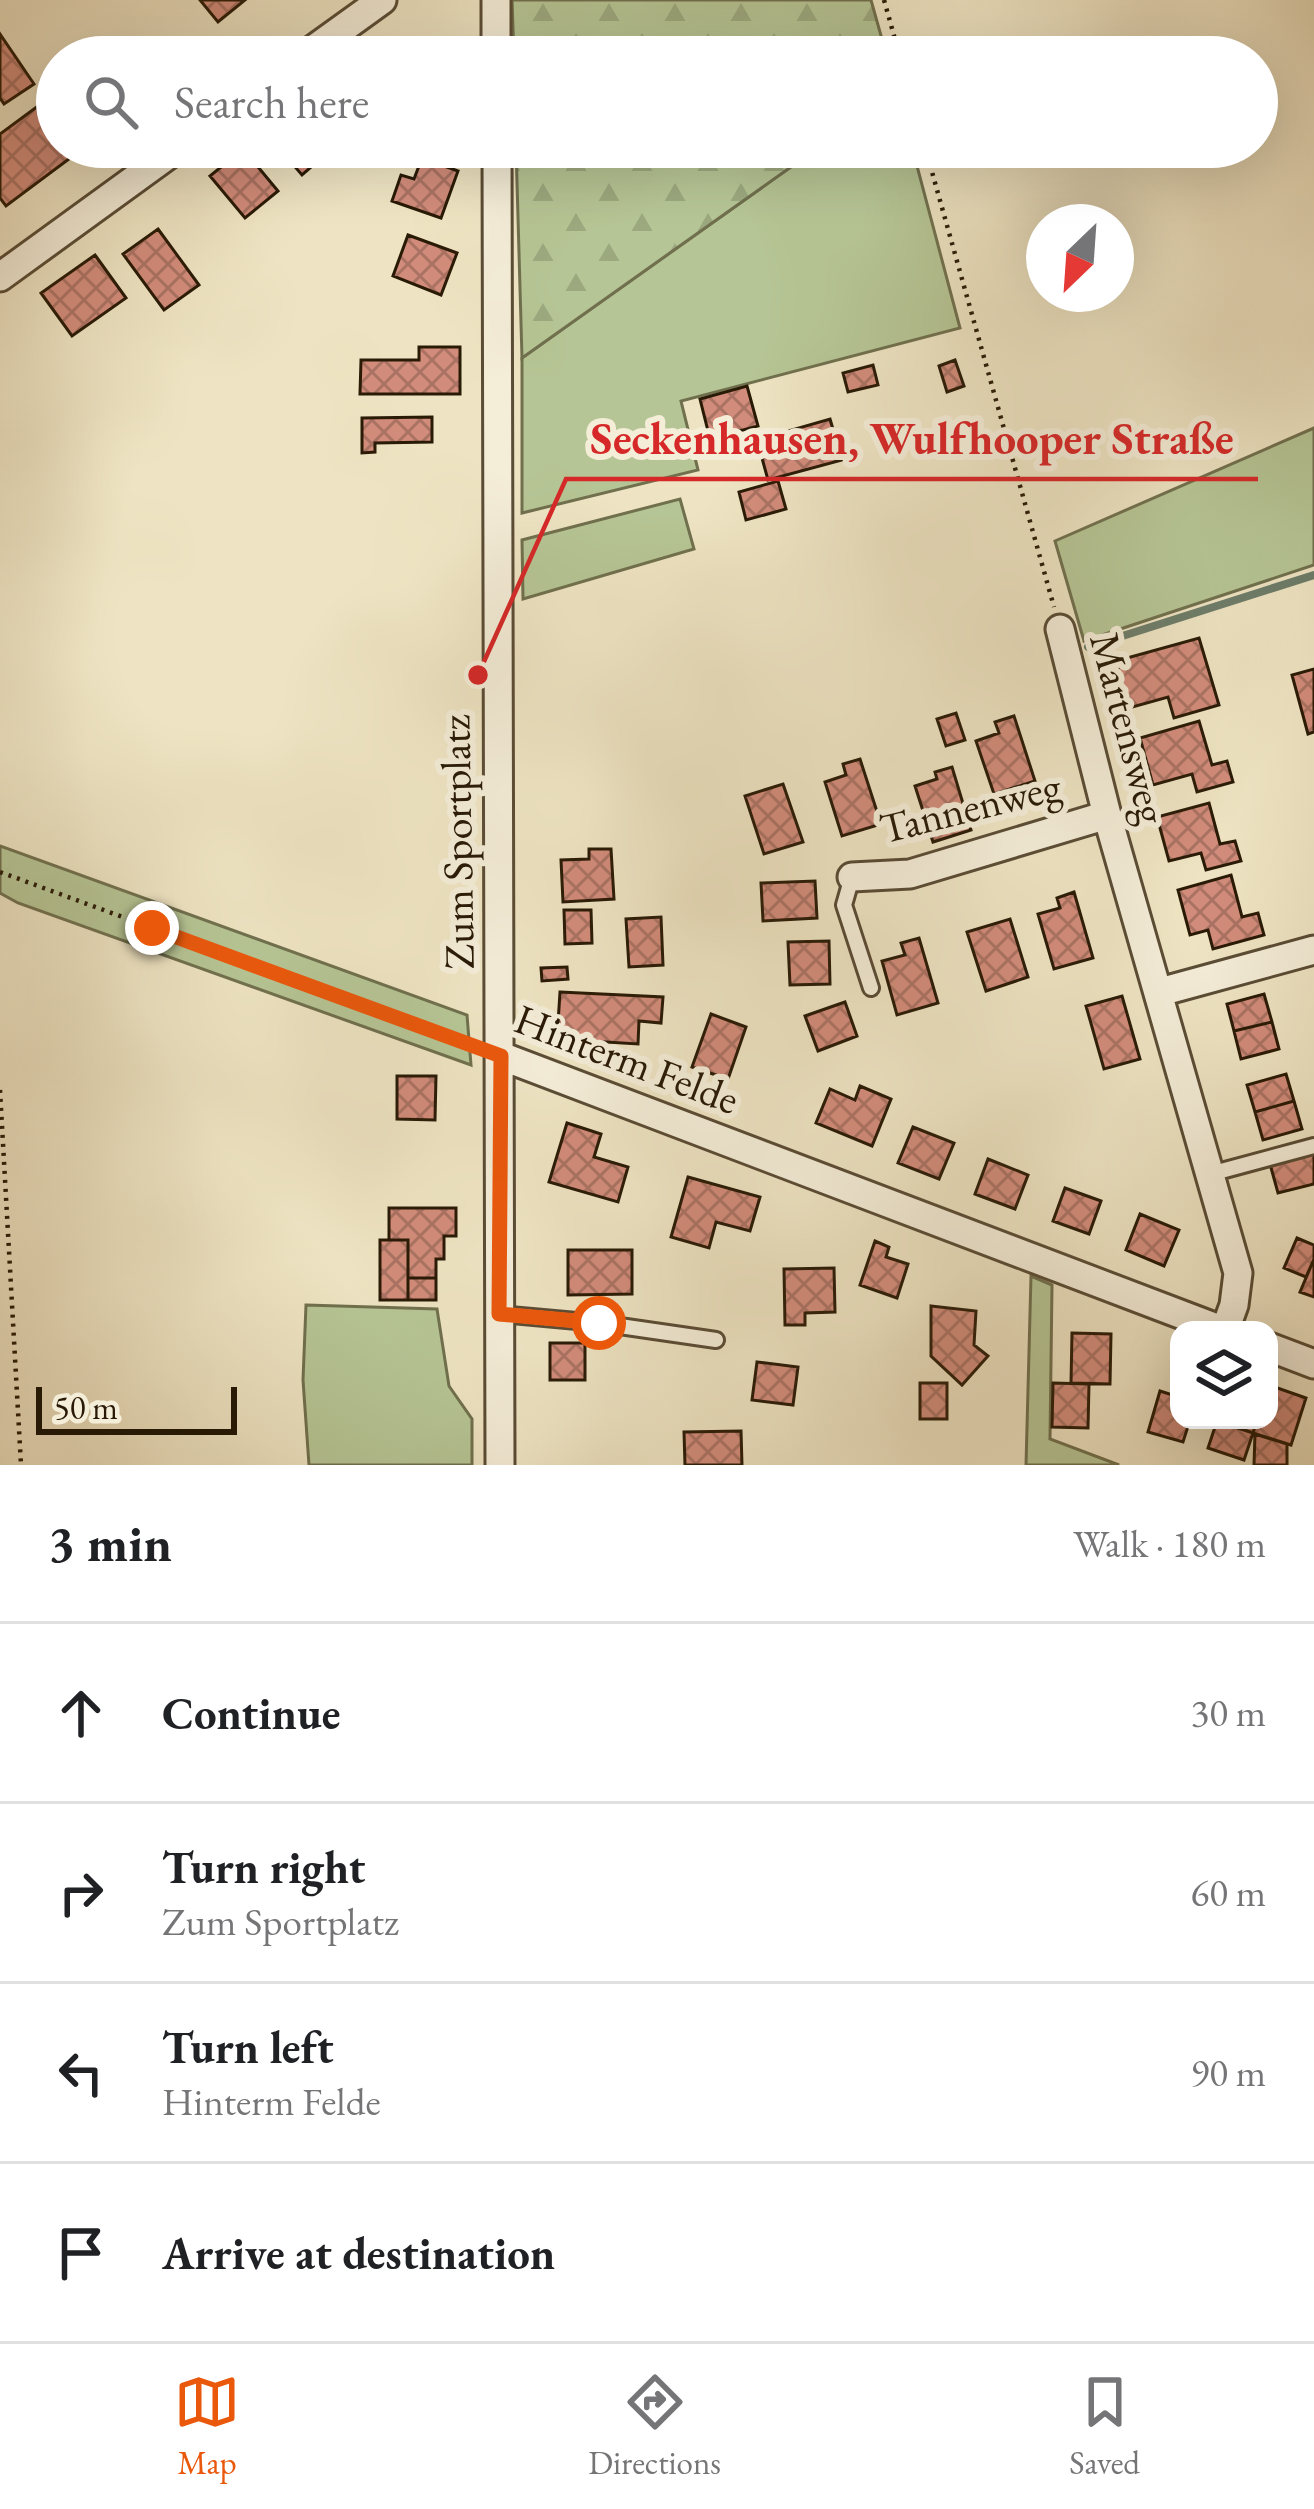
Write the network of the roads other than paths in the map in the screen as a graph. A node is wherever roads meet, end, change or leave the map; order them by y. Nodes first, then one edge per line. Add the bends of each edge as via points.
1 (382, 0) edge
2 (496, 0) edge
3 (332, 36) edge
4 (496, 36) edge
5 (150, 168) edge
6 (497, 168) edge
7 (0, 278) edge
8 (1060, 629) road end
9 (1107, 815) junction
10 (852, 877) joint
11 (1314, 950) edge
12 (871, 988) dead end
13 (1160, 992) junction
14 (501, 1056) junction
15 (1314, 1146) edge
16 (1210, 1174) junction
17 (499, 1314) junction
18 (1200, 1321) edge
19 (1228, 1321) edge
20 (716, 1340) dead end
21 (1278, 1350) edge
22 (1314, 1364) edge
23 (500, 1465) edge

1 - 3 street
2 - 4 street
5 - 7 street
6 - 14 street, Zum Sportplatz
8 - 9 street, Martensweg
9 - 10 street, Tannenweg via 910,874
9 - 13 street, Martensweg
10 - 12 lane via 844,905
11 - 13 street
13 - 16 street, Martensweg
14 - 17 street, Zum Sportplatz
14 - 18 street, Hinterm Felde
15 - 16 lane
16 - 19 street, Martensweg via 1238,1273
17 - 20 lane
17 - 23 street, Zum Sportplatz
21 - 22 street

